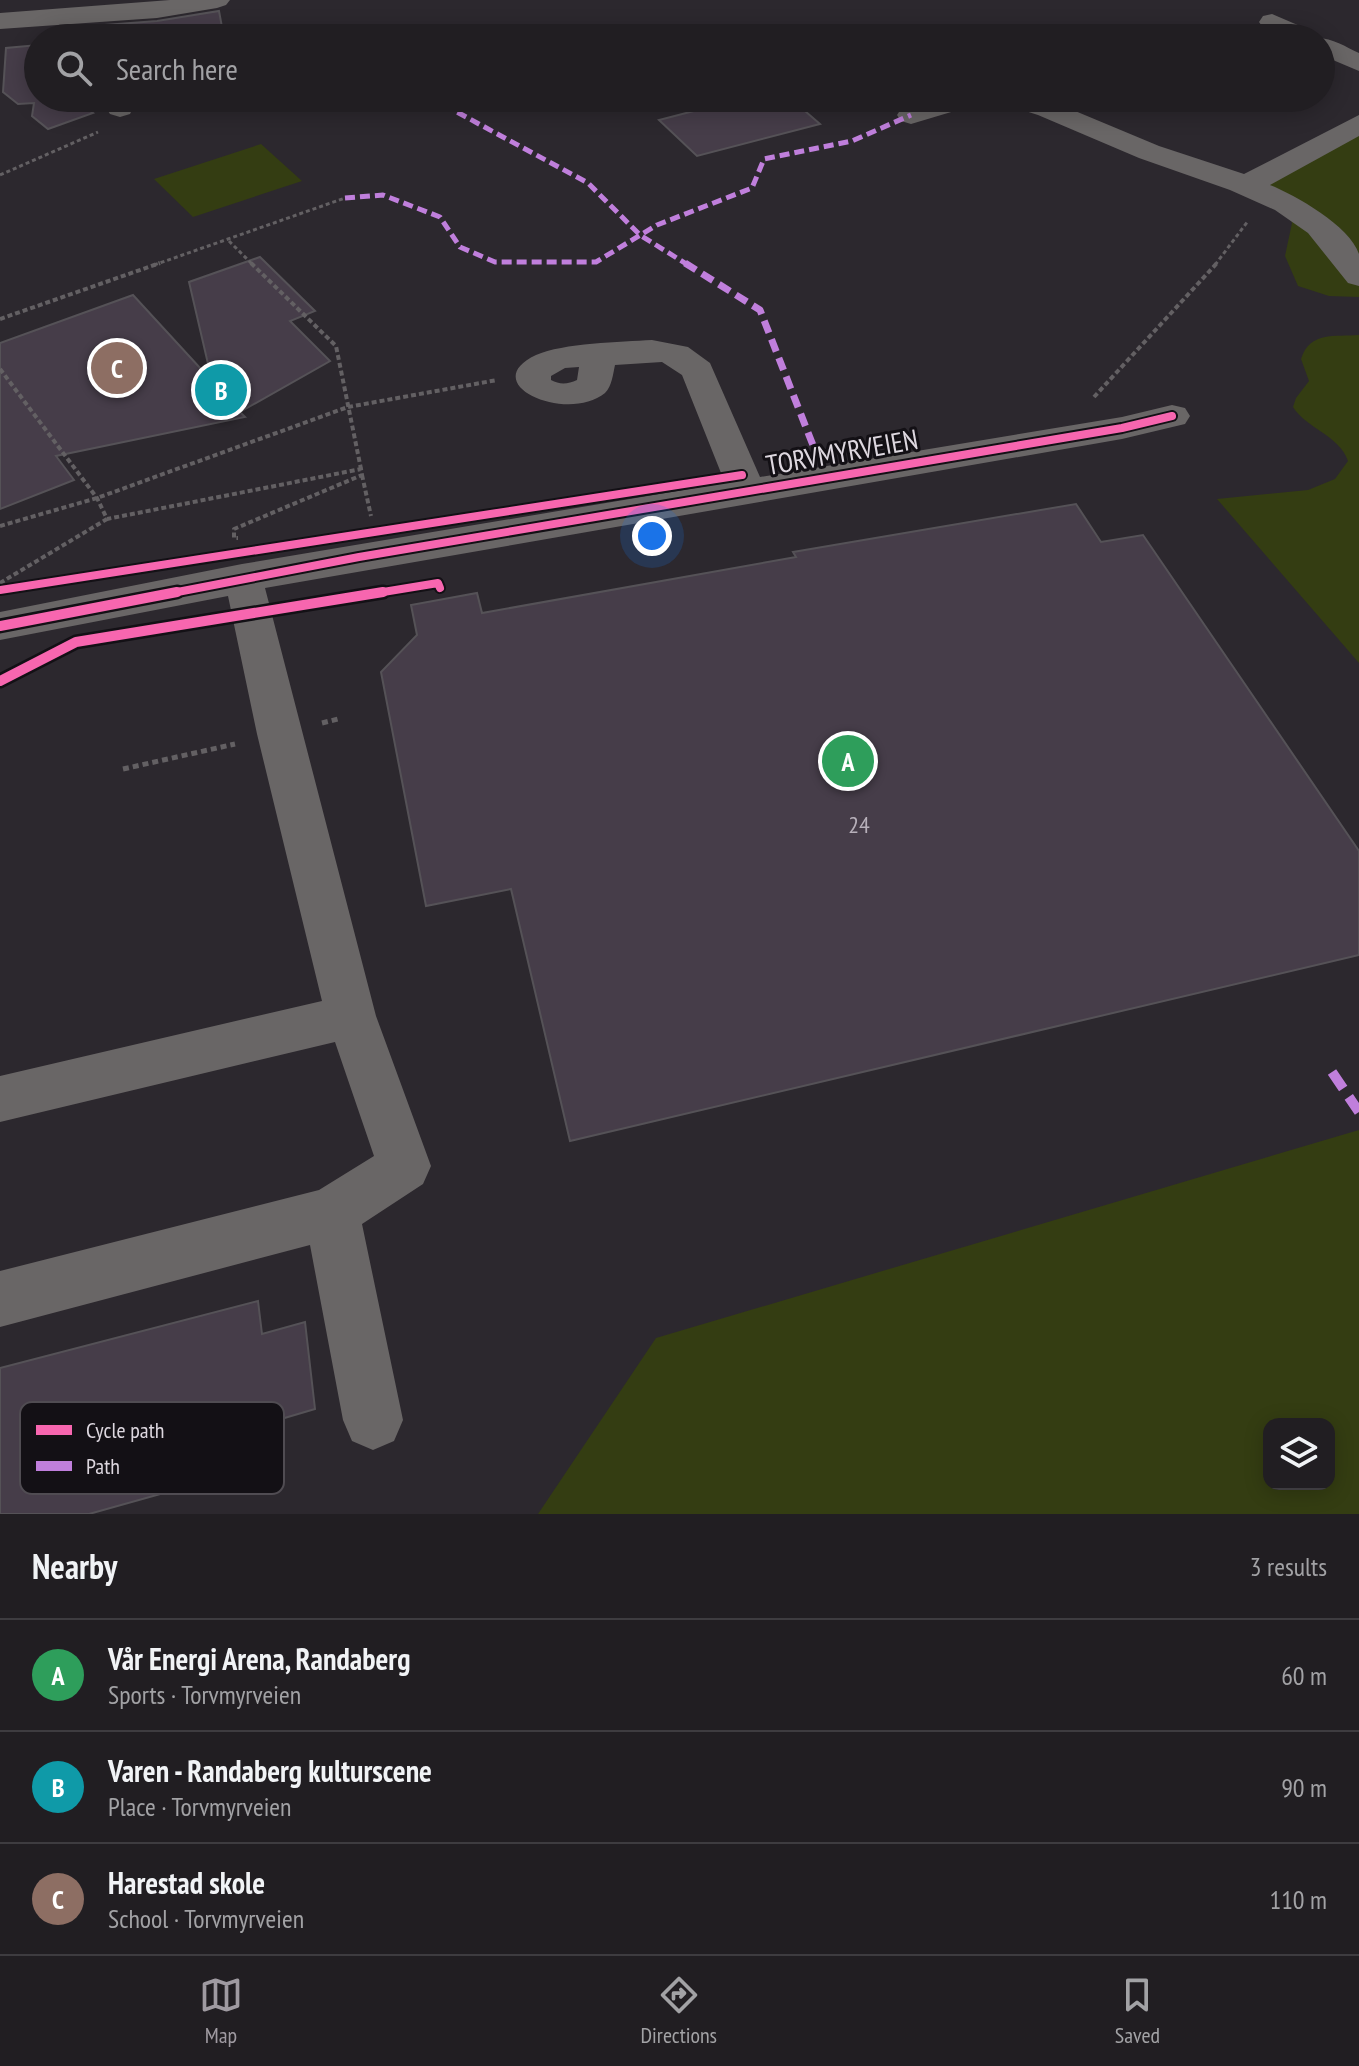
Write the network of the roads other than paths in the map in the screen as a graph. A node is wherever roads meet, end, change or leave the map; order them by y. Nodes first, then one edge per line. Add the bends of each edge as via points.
1 (217, 0) edge
2 (157, 10) junction
3 (0, 21) edge
4 (1272, 22) dead end
5 (152, 24) edge
6 (1276, 24) edge
7 (1335, 52) edge
8 (1359, 63) edge
9 (921, 112) edge
10 (1056, 112) edge
11 (911, 115) dead end
12 (1359, 124) edge
13 (1255, 190) junction
14 (1359, 276) edge
15 (534, 373) road end
16 (1172, 416) dead end
17 (748, 493) junction
18 (246, 557) junction
19 (0, 626) edge
20 (351, 1016) junction
21 (0, 1099) edge
22 (332, 1213) junction
23 (0, 1299) edge
24 (373, 1420) dead end

1 - 2 street
2 - 3 street
2 - 5 street
4 - 6 street
7 - 8 street
9 - 11 street
10 - 13 street
12 - 13 street
13 - 14 street via 1301,212 1334,240
15 - 17 street via 534,384 562,396 593,385 599,356 657,349 688,359 698,370
16 - 17 street, TORVMYRVEIEN
17 - 18 street, TORVMYRVEIEN
18 - 19 street, TORVMYRVEIEN
18 - 20 street via 279,734
20 - 21 street
20 - 22 street via 404,1166
22 - 23 street
22 - 24 street

